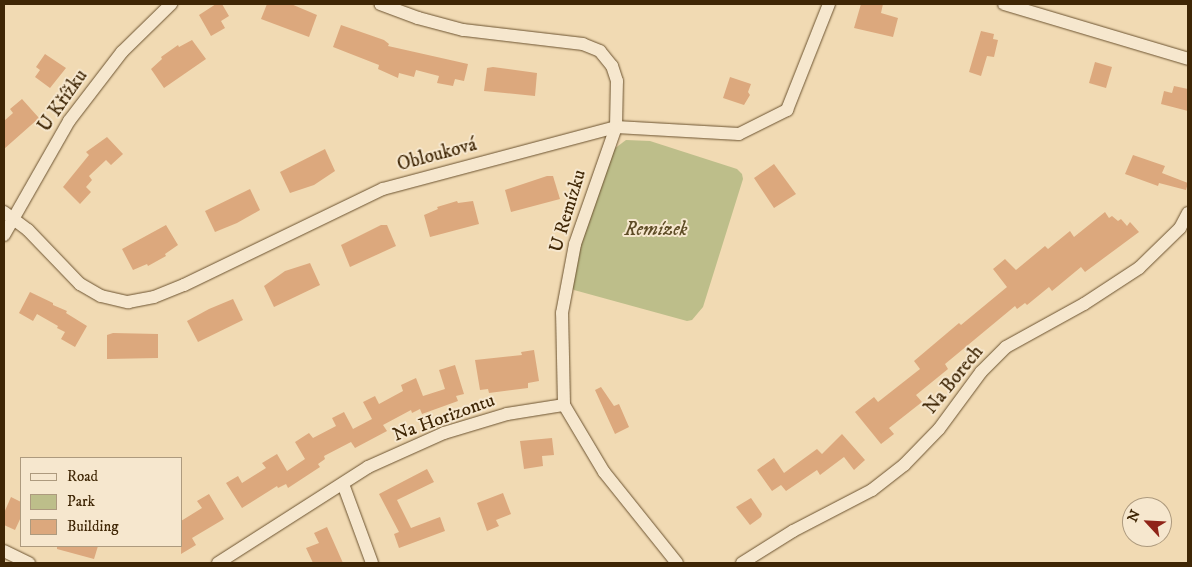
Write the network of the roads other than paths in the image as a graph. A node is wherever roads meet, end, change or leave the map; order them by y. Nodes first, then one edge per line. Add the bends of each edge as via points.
1 (171, 4) edge
2 (380, 4) edge
3 (829, 4) edge
4 (1004, 4) edge
5 (1188, 59) edge
6 (616, 127) junction
7 (1188, 213) edge
8 (8, 214) edge
9 (4, 235) edge
10 (564, 405) junction
11 (343, 484) junction
12 (4, 551) edge
13 (29, 563) edge
14 (218, 563) edge
15 (372, 563) edge
16 (677, 563) edge
17 (742, 563) edge

1 - 8 street, U Křížku via 122,52 69,120
2 - 6 street via 463,30 584,44 600,51 612,66 617,81
3 - 6 street via 786,110 739,134
4 - 5 street
6 - 8 street, Oblouková via 383,189 184,285 154,297 128,302 101,296 80,284
6 - 10 street, U Remízku via 575,244 562,313
7 - 17 street, Na Borech via 1180,228 1139,268 1084,304 1006,347 981,372 939,429 885,480 872,490 793,530
8 - 9 street, U Křížku
10 - 11 street, Na Horizontu via 507,414 444,433 368,467
10 - 16 street, U Remízku via 604,472
11 - 14 street, Na Horizontu
11 - 15 street
12 - 13 street

